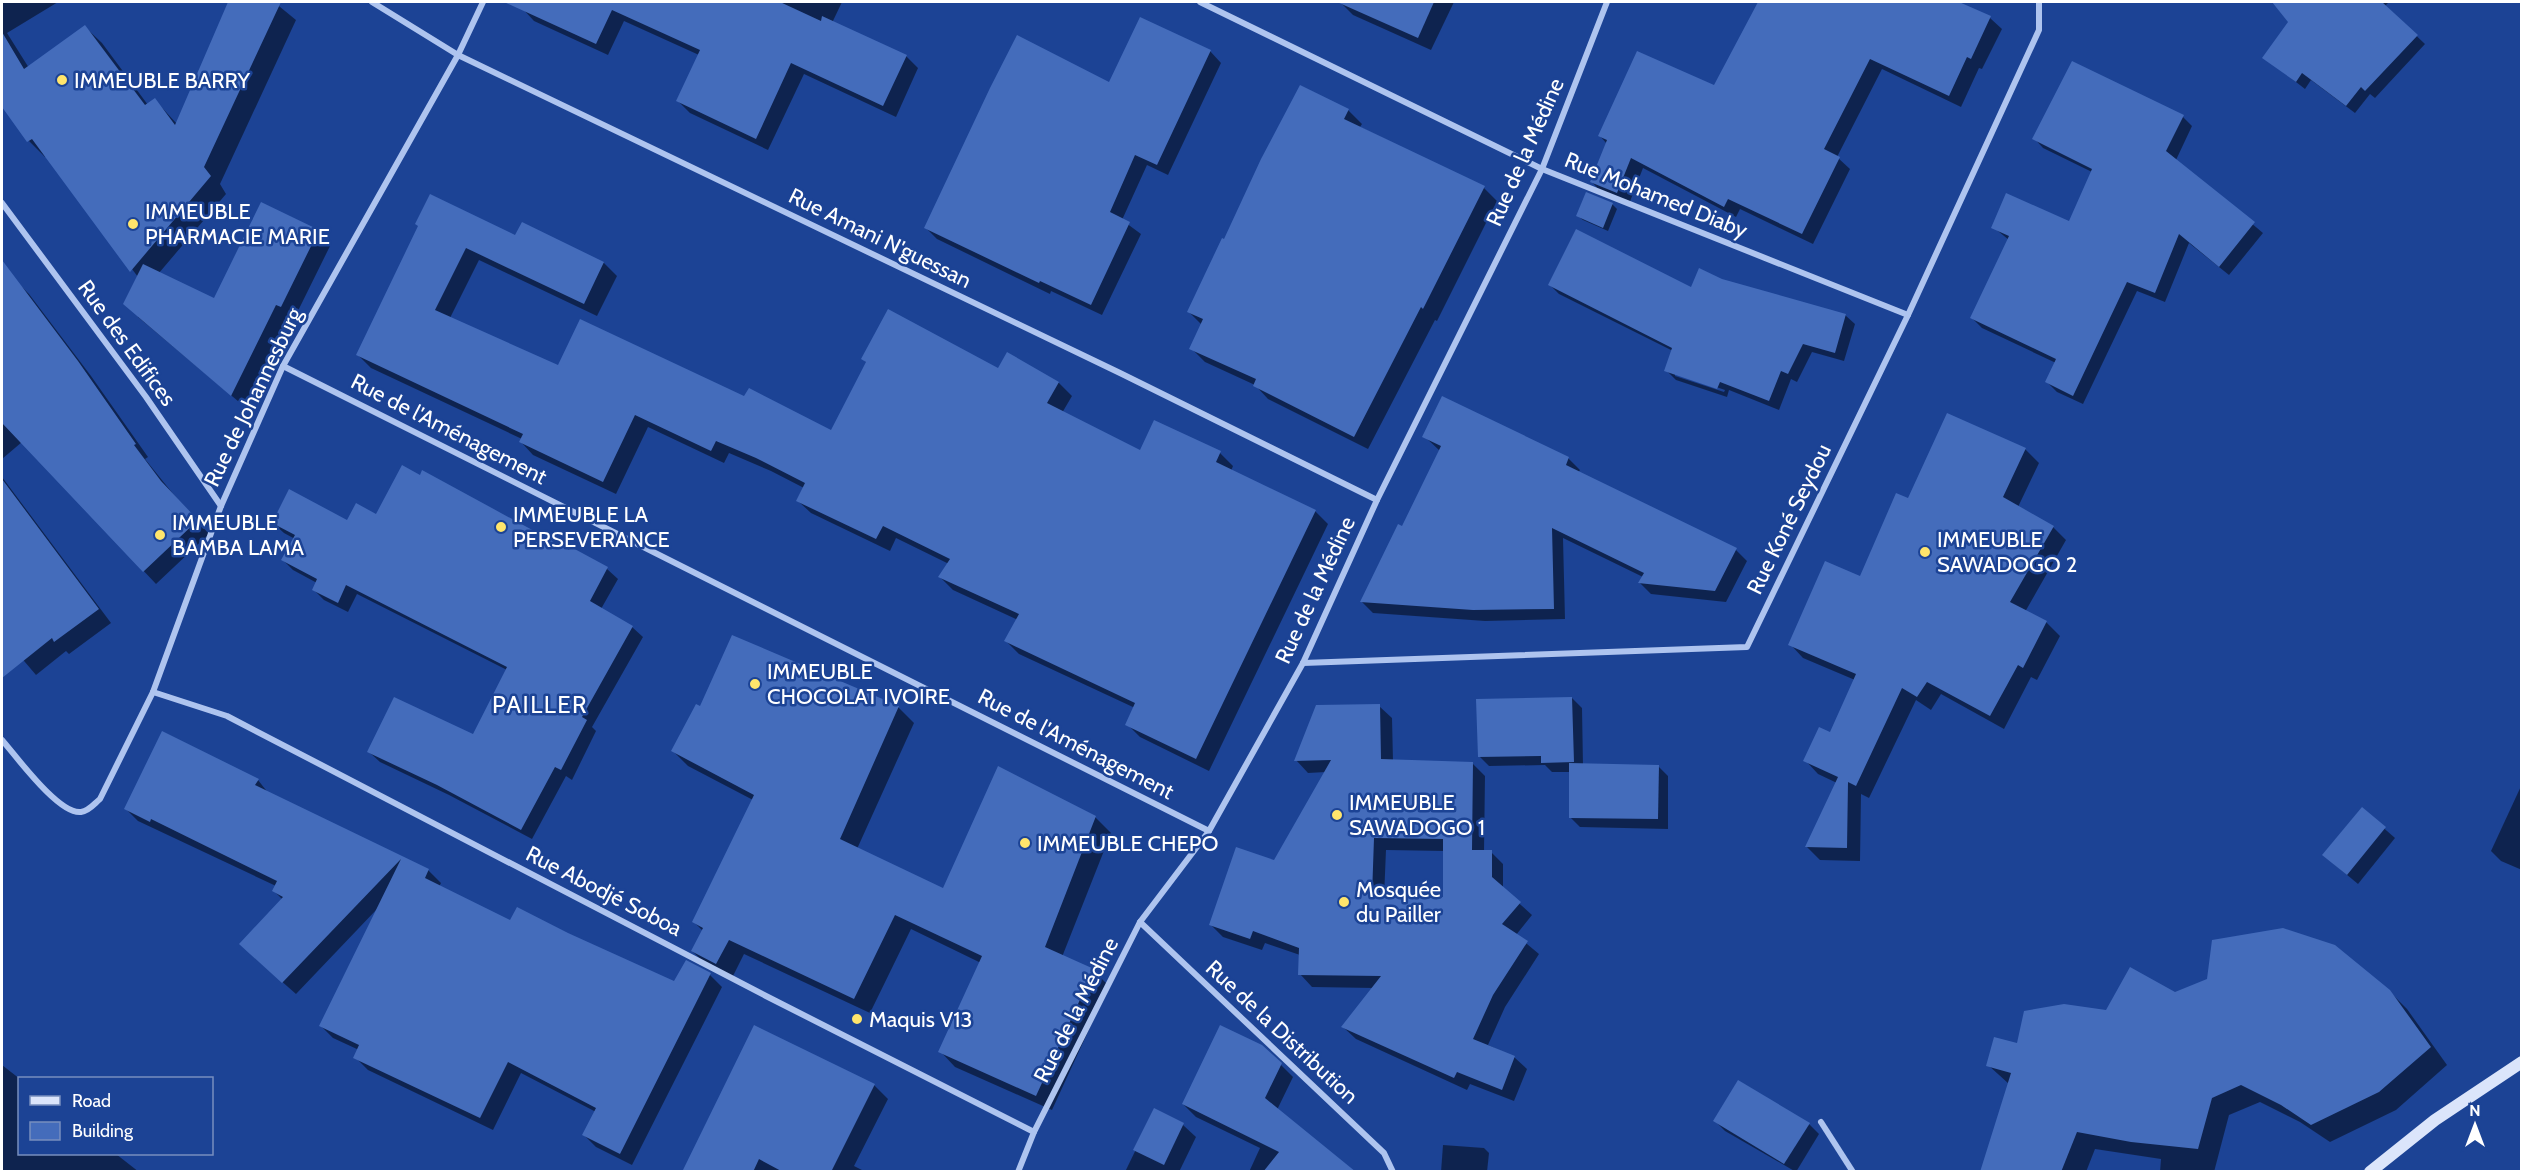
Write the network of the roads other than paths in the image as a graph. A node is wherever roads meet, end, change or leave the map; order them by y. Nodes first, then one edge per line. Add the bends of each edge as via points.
1 (372, 2) edge
2 (483, 2) edge
3 (1200, 2) edge
4 (1606, 2) edge
5 (2039, 2) edge
6 (458, 55) junction
7 (1542, 169) junction
8 (2, 202) edge
9 (1908, 315) junction
10 (283, 366) junction
11 (1377, 500) junction
12 (221, 506) junction
13 (1303, 663) junction
14 (153, 692) junction
15 (2, 740) edge
16 (1209, 831) junction
17 (1140, 922) junction
18 (2522, 1062) edge
19 (1821, 1122) dead end
20 (1034, 1132) junction
21 (1018, 1172) edge
22 (1393, 1172) edge
23 (1853, 1172) edge
24 (2370, 1172) edge

1 - 6 street, Rue Amani N'guessan
2 - 6 street, Rue de Johannesburg
3 - 7 street, Rue Mohamed Diaby
4 - 7 street, Rue de la Médine
5 - 9 street, Rue Koné Seydou via 2039,30
6 - 10 street, Rue de Johannesburg
6 - 11 street, Rue Amani N'guessan
7 - 9 street, Rue Mohamed Diaby
7 - 11 street, Rue de la Médine
8 - 12 street, Rue des Edifices
9 - 13 street, Rue Koné Seydou via 1747,647
10 - 12 street, Rue de Johannesburg
10 - 16 street, Rue de l'Aménagement
11 - 13 street, Rue de la Médine
12 - 14 street, Rue de Johannesburg
13 - 16 street, Rue de la Médine
14 - 15 street, Rue de Johannesburg via 100,799 79,813 66,810 54,799
14 - 20 street, Rue Abodjé Soboa via 227,716
16 - 17 street, Rue de la Médine
17 - 20 street, Rue de la Médine
17 - 22 street, Rue de la Distribution via 1384,1153
18 - 24 main road via 2435,1120
19 - 23 street
20 - 21 street, Rue de la Médine

